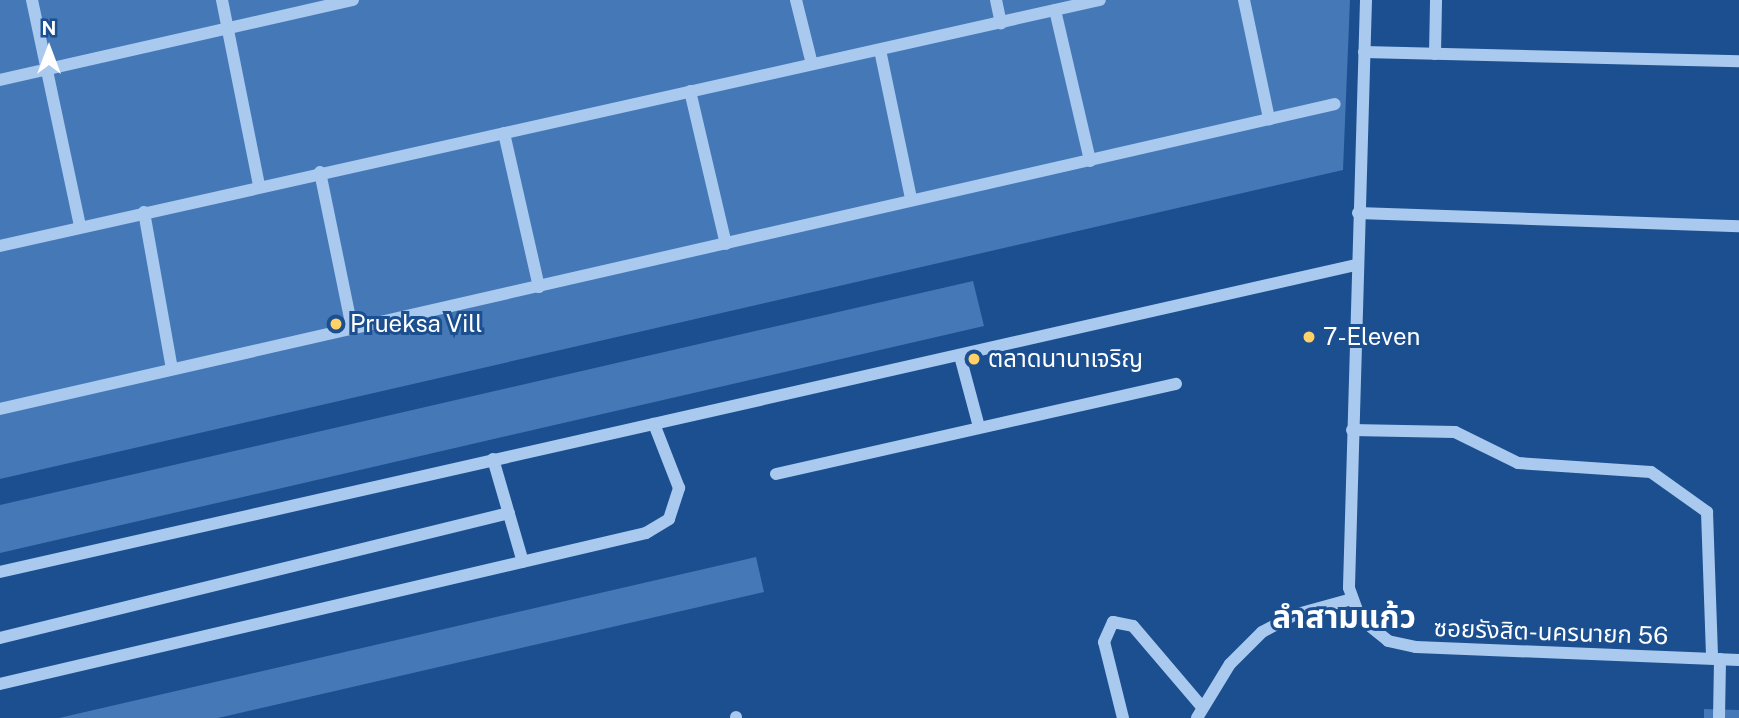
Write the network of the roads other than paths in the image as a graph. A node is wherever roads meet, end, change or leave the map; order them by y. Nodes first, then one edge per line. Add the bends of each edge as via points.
1 (32, 0) edge
2 (222, 0) edge
3 (353, 0) edge
4 (796, 0) edge
5 (996, 0) edge
6 (1100, 0) edge
7 (1244, 0) edge
8 (1366, 0) edge
9 (1436, 0) edge
10 (1055, 10) junction
11 (1000, 23) junction
12 (228, 30) junction
13 (880, 50) junction
14 (1364, 52) junction
15 (1435, 54) junction
16 (1739, 61) edge
17 (812, 64) junction
18 (47, 70) junction
19 (0, 80) edge
20 (690, 91) junction
21 (1335, 104) dead end
22 (1269, 118) junction
23 (504, 133) junction
24 (1090, 161) junction
25 (320, 172) junction
26 (259, 185) junction
27 (911, 199) junction
28 (144, 212) junction
29 (1358, 214) junction
30 (80, 226) junction
31 (1739, 226) edge
32 (726, 244) junction
33 (0, 246) edge
34 (1356, 265) junction
35 (539, 287) junction
36 (352, 328) junction
37 (960, 356) junction
38 (172, 369) junction
39 (1175, 384) dead end
40 (0, 409) edge
41 (654, 424) junction
42 (979, 427) junction
43 (1352, 430) junction
44 (493, 459) junction
45 (776, 474) dead end
46 (509, 513) junction
47 (523, 562) junction
48 (0, 572) edge
49 (1352, 599) junction
50 (0, 638) edge
51 (1716, 659) junction
52 (1739, 660) edge
53 (0, 684) edge
54 (1199, 712) edge
55 (1123, 718) edge
56 (1719, 718) edge

1 - 18 street
2 - 12 street
3 - 12 street
4 - 17 street
5 - 11 street
6 - 10 street
7 - 22 street
8 - 14 street
9 - 15 street
10 - 11 street
10 - 24 street
11 - 13 street
12 - 18 street
12 - 26 street
13 - 17 street
13 - 27 street
14 - 15 street
14 - 29 street
15 - 16 street
17 - 20 street
18 - 19 street
18 - 30 street
20 - 23 street
20 - 32 street
21 - 22 street
22 - 24 street
23 - 25 street
23 - 35 street
24 - 27 street
25 - 26 street
25 - 36 street
26 - 28 street
27 - 32 street
28 - 30 street
28 - 38 street
29 - 31 street
29 - 34 street
30 - 33 street
32 - 35 street
34 - 37 street
34 - 43 street
35 - 36 street
36 - 38 street
37 - 41 street
37 - 42 street
38 - 40 street
39 - 42 street
41 - 44 street
41 - 47 street via 680,488 669,519 646,533
42 - 45 street
43 - 49 street
43 - 51 street via 1455,432 1518,464 1651,472 1707,512
44 - 46 street
44 - 48 street
46 - 47 street
46 - 50 street
47 - 53 street
49 - 51 street, ซอยรังสิต-นครนายก 56 via 1371,631 1416,647
49 - 54 street via 1294,615 1262,632
51 - 52 street, ซอยรังสิต-นครนายก 56
51 - 56 street
54 - 55 street via 1133,626 1113,622 1104,642

